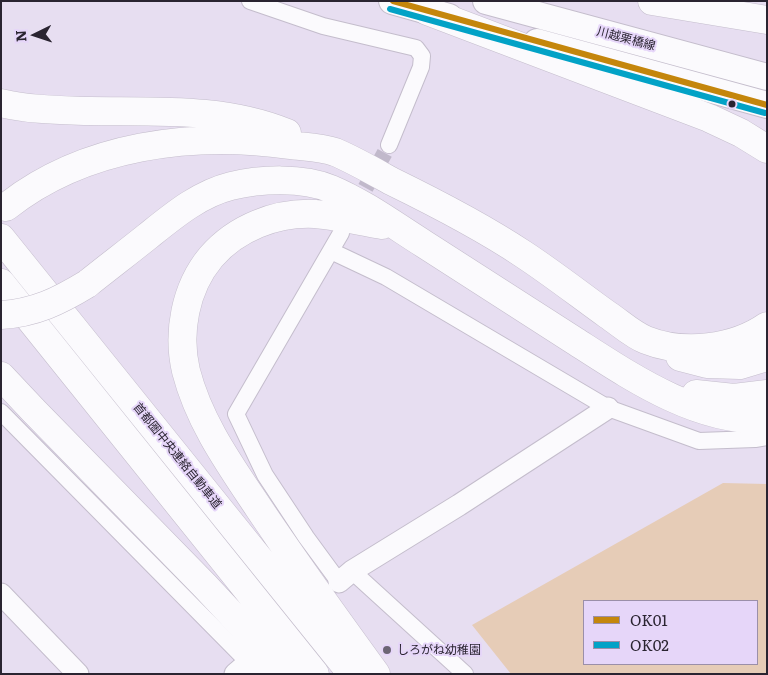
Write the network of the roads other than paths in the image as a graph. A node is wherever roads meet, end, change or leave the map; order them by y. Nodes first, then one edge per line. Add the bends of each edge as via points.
1 (250, 1) edge
2 (392, 1) edge
3 (486, 1) edge
4 (652, 1) edge
5 (426, 11) junction
6 (767, 20) edge
7 (767, 77) edge
8 (1, 102) edge
9 (767, 105) edge
10 (389, 145) tunnel mouth
11 (767, 149) edge
12 (334, 152) junction
13 (6, 207) dead end
14 (400, 229) junction
15 (340, 233) dead end
16 (1, 238) edge
17 (331, 251) junction
18 (1, 284) edge
19 (1, 315) edge
20 (767, 326) edge
21 (646, 340) junction
22 (767, 357) edge
23 (1, 376) edge
24 (642, 381) junction
25 (767, 394) edge
26 (608, 408) junction
27 (1, 412) edge
28 (767, 419) edge
29 (767, 437) edge
30 (346, 576) junction
31 (1, 594) edge
32 (248, 670) edge
33 (78, 674) edge
34 (288, 674) edge
35 (315, 674) edge
36 (352, 674) edge
37 (376, 674) edge
38 (465, 674) edge

1 - 10 street via 323,26 416,48 422,56 421,67
2 - 5 main road, 川越栗橋線
3 - 7 main road, 川越栗橋線
4 - 6 highway
5 - 9 main road, 川越栗橋線
5 - 11 highway via 709,118
8 - 12 highway via 39,109 217,115 281,130
12 - 13 highway via 240,140 205,140 139,148 77,166 25,192
12 - 21 highway via 464,218 523,254
14 - 19 highway, bridge via 330,188 280,180 229,186 181,210 87,284 48,305
14 - 24 highway
14 - 37 highway via 313,214 262,222 240,232 221,246 192,286 184,314 182,338 186,370 196,404 212,436 295,561
15 - 17 street
16 - 36 highway, 首都圏中央連絡自動車道
17 - 26 street via 386,277
17 - 30 street via 236,414 265,475 306,537
18 - 35 highway
20 - 21 highway via 733,342 702,348 678,348
21 - 22 highway via 675,356 707,364 740,365
23 - 34 highway
24 - 25 highway via 698,395 734,398
24 - 28 highway via 682,402 715,414 749,420
26 - 29 street via 700,441
26 - 30 street
27 - 32 street
30 - 38 street
31 - 33 street

